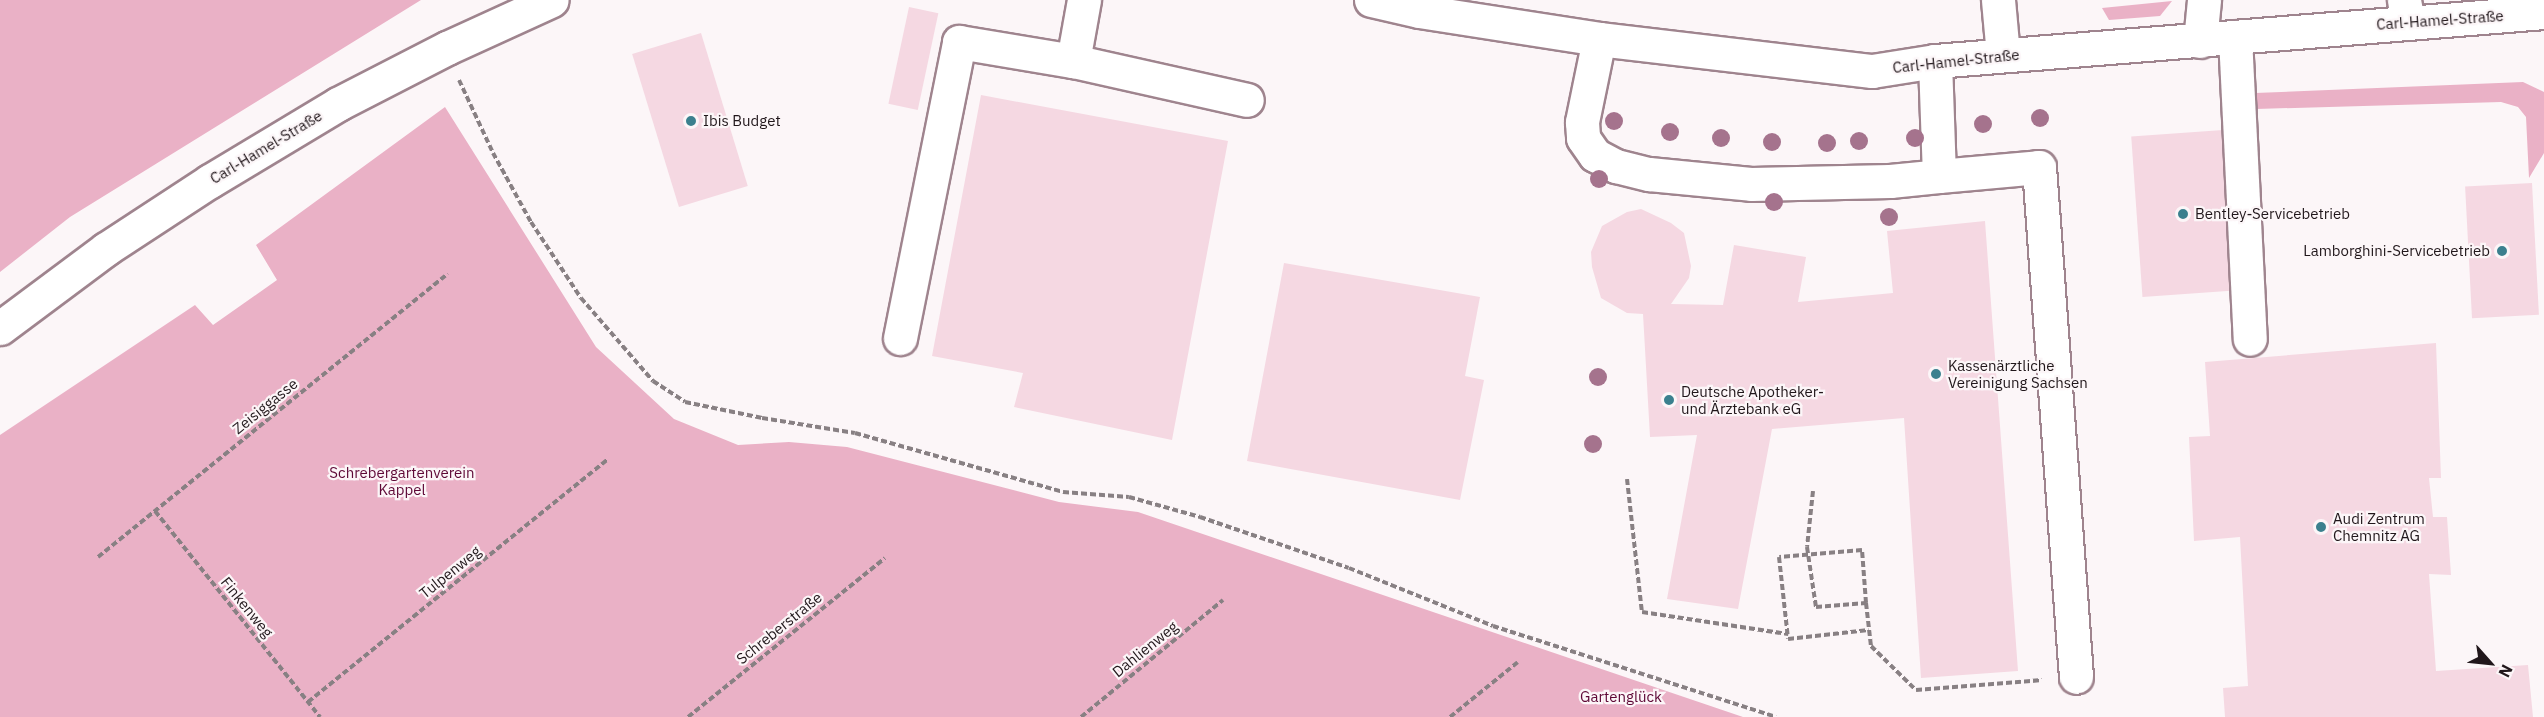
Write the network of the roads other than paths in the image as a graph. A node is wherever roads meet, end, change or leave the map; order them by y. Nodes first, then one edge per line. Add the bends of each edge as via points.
1 (552, 0) edge
2 (1084, 0) edge
3 (1371, 0) edge
4 (1998, 0) edge
5 (2204, 0) edge
6 (2406, 11) edge
7 (2544, 12) edge
8 (2235, 38) junction
9 (1599, 39) junction
10 (2200, 41) junction
11 (2003, 55) junction
12 (1073, 61) junction
13 (1935, 61) junction
14 (1247, 100) dead end
15 (1939, 176) junction
16 (0, 328) edge
17 (900, 338) dead end
18 (2250, 339) dead end
19 (2076, 677) road end

1 - 16 main road, Carl-Hamel-Straße via 338,104 106,249
2 - 12 main road
3 - 9 main road, Carl-Hamel-Straße
4 - 11 main road
5 - 10 main road
6 - 7 main road, Carl-Hamel-Straße
6 - 8 main road, Carl-Hamel-Straße
8 - 10 main road, Carl-Hamel-Straße
8 - 18 main road
9 - 13 main road, Carl-Hamel-Straße via 1872,71
9 - 15 main road via 1582,122 1583,138 1594,154 1616,166 1649,174 1751,184
10 - 11 main road, Carl-Hamel-Straße
11 - 13 main road, Carl-Hamel-Straße
12 - 14 main road
12 - 17 main road via 959,42
13 - 15 main road
15 - 19 main road via 2039,167

